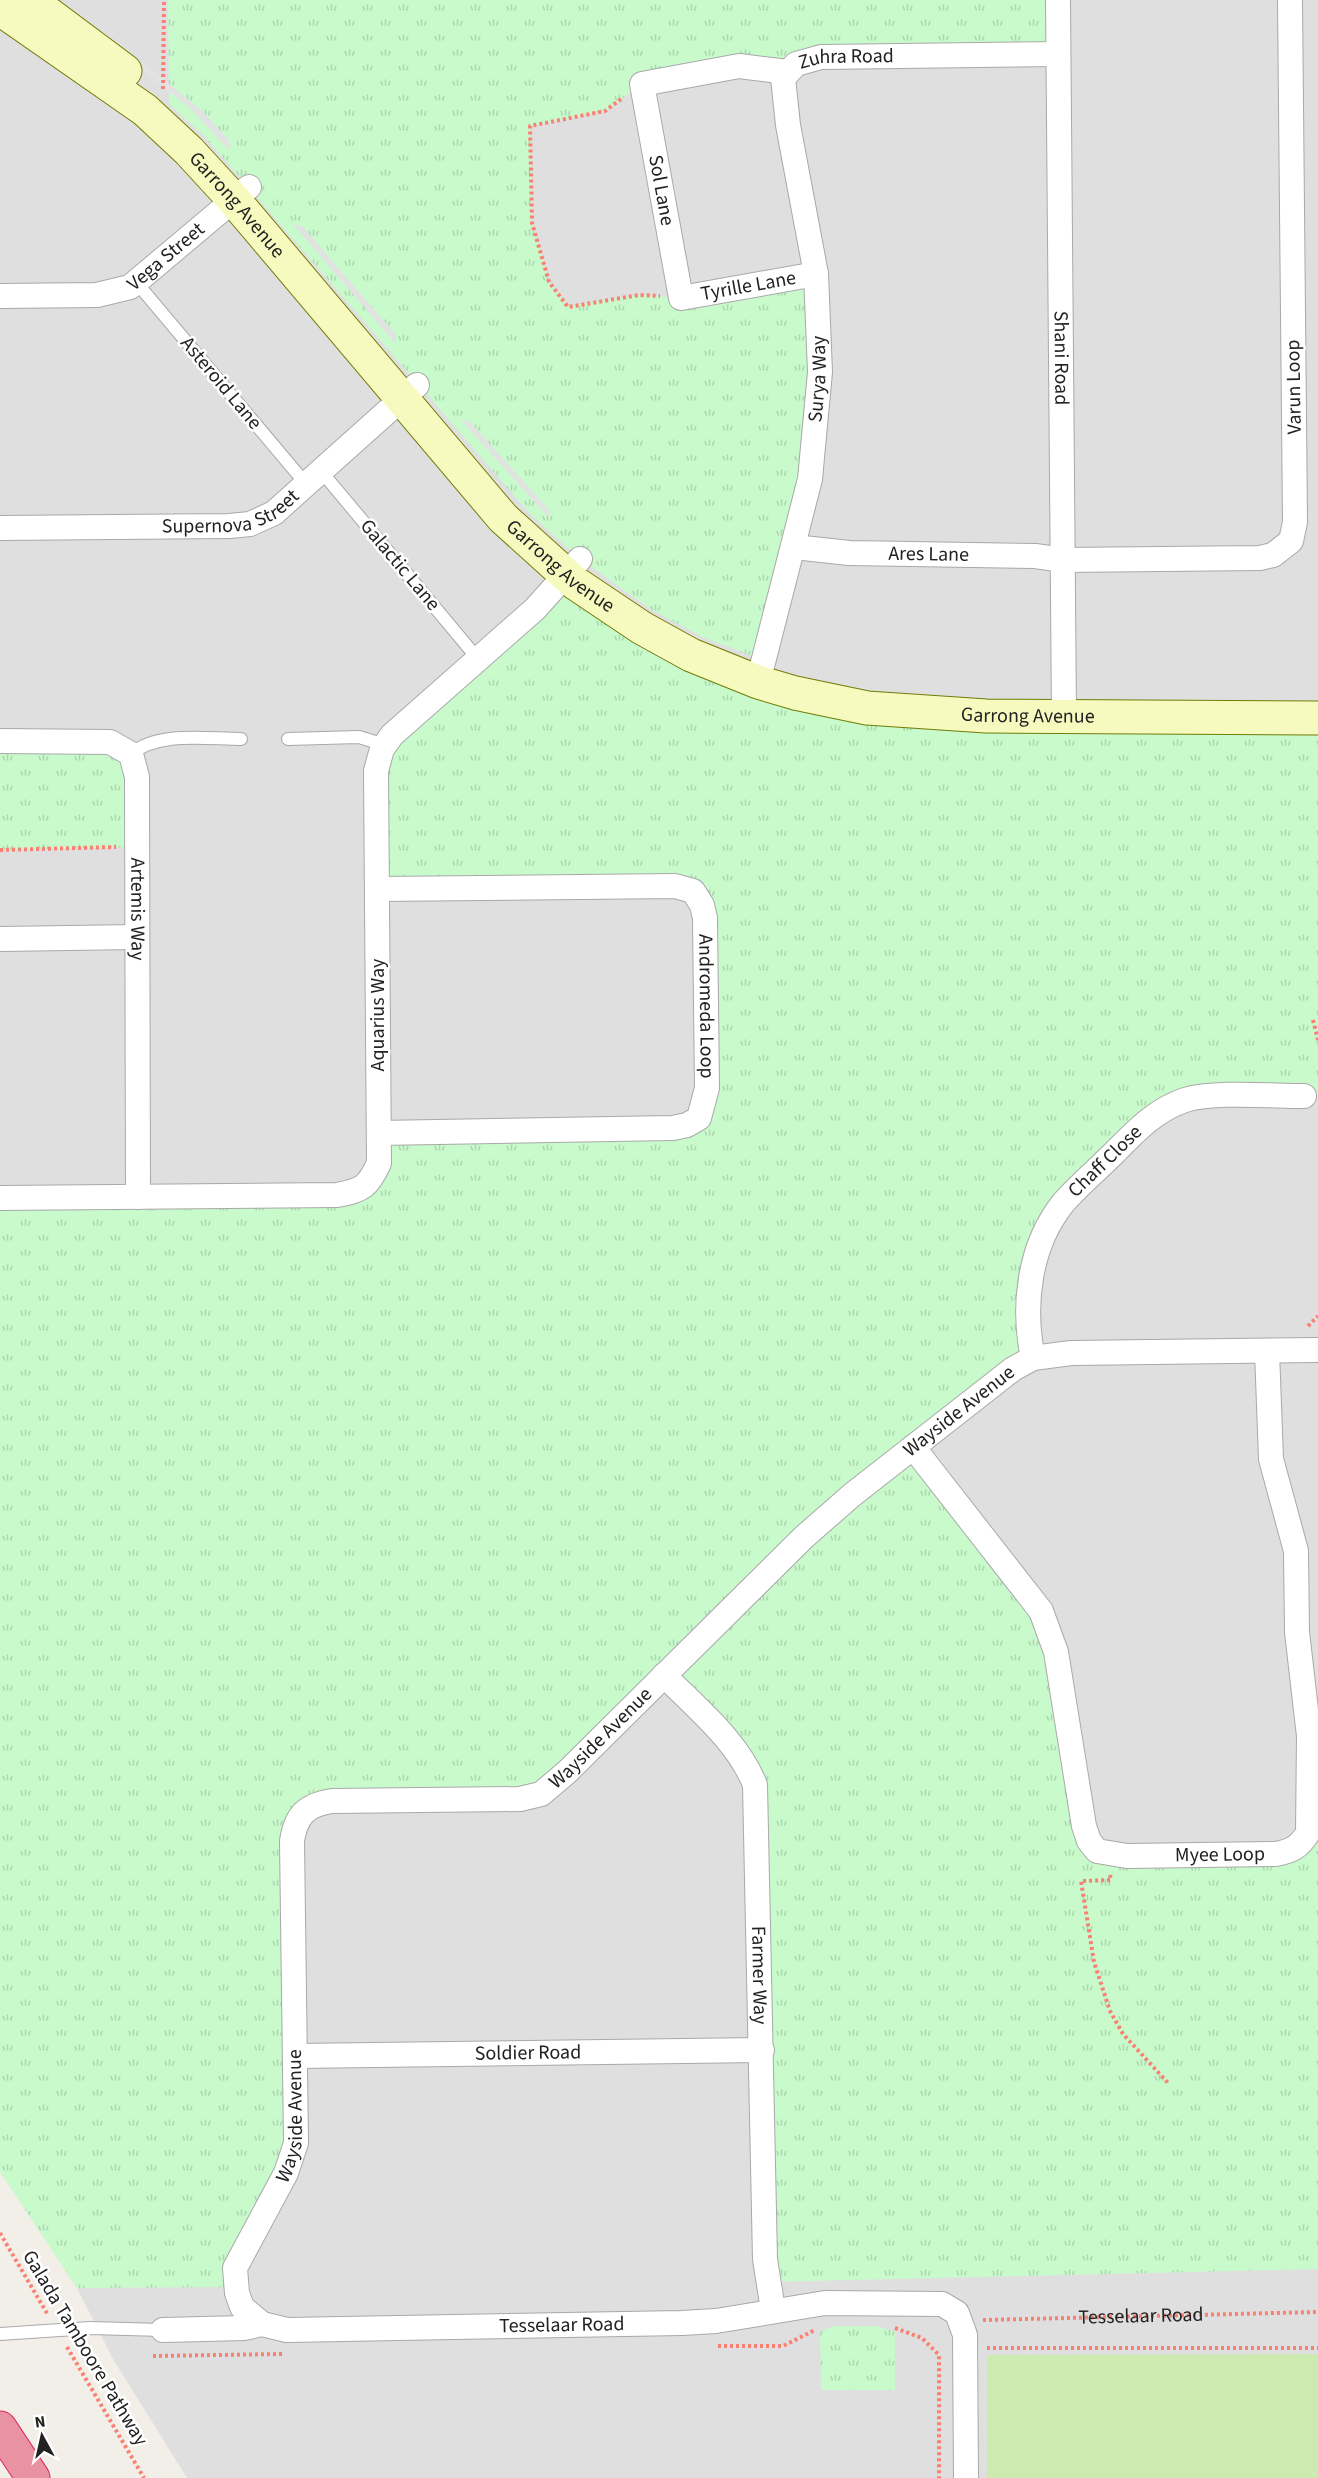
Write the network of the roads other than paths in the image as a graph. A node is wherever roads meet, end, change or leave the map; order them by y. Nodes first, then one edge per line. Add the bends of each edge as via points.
1 (30, 0) edge
2 (1058, 0) edge
3 (1290, 0) edge
4 (0, 9) edge
5 (1058, 54) junction
6 (788, 72) junction
7 (642, 84) joint
8 (241, 193) junction
9 (816, 274) junction
10 (136, 282) junction
11 (0, 296) edge
12 (681, 298) joint
13 (409, 392) junction
14 (314, 477) junction
15 (0, 528) edge
16 (794, 548) junction
17 (1064, 560) junction
18 (572, 567) junction
19 (478, 659) junction
20 (761, 672) junction
21 (1318, 698) edge
22 (1064, 705) junction
23 (1318, 718) edge
24 (241, 739) dead end
25 (288, 740) dead end
26 (0, 741) edge
27 (385, 745) junction
28 (131, 754) junction
29 (377, 889) junction
30 (137, 937) junction
31 (0, 939) edge
32 (1304, 1096) dead end
33 (379, 1133) junction
34 (138, 1197) junction
35 (0, 1198) edge
36 (1318, 1350) edge
37 (1267, 1351) junction
38 (1033, 1358) junction
39 (913, 1447) junction
40 (664, 1675) junction
41 (762, 2050) junction
42 (296, 2056) junction
43 (773, 2310) junction
44 (262, 2324) junction
45 (163, 2330) joint
46 (0, 2334) edge
47 (0, 2428) edge
48 (33, 2478) edge
49 (966, 2478) edge

1 - 8 street, Garrong Avenue via 163,99 206,137
2 - 5 street, Shani Road
3 - 17 street, Varun Loop via 1294,534 1286,546 1260,558
4 - 8 street, Garrong Avenue via 145,111
5 - 6 street, Zuhra Road via 821,57 796,64
5 - 17 street, Shani Road
6 - 7 street, Zuhra Road via 739,66
6 - 9 street, Surya Way via 782,86
7 - 12 street, Sol Lane
8 - 10 street, Vega Street
8 - 13 street, Garrong Avenue
9 - 12 street, Tyrille Lane
9 - 16 street, Surya Way via 820,372 817,420 810,479
10 - 11 street, Vega Street via 97,295
10 - 14 lane, Asteroid Lane
13 - 14 street, Supernova Street
13 - 18 street, Garrong Avenue via 530,514
14 - 15 street, Supernova Street via 274,513 250,524
14 - 19 lane, Galactic Lane
16 - 17 street, Ares Lane
16 - 20 street, Surya Way
17 - 22 street, Shani Road
18 - 19 street, Aquarius Way via 535,609
18 - 20 street, Garrong Avenue
19 - 27 street, Aquarius Way
20 - 22 street, Garrong Avenue via 809,675 892,690
21 - 22 street, Garrong Avenue
22 - 23 street, Garrong Avenue
24 - 28 lane via 162,740 142,745
25 - 27 lane via 359,737
26 - 28 street via 110,742
27 - 29 street, Aquarius Way via 376,771
28 - 30 street, Artemis Way via 137,777
29 - 33 street, Aquarius Way
29 - 33 street, Andromeda Loop via 675,886 693,891 705,918 706,1032 705,1104 699,1118 687,1125
30 - 31 street
30 - 34 street, Artemis Way
32 - 38 street, Chaff Close via 1189,1099 1153,1116 1140,1127 1065,1201 1040,1241 1027,1309
33 - 34 street, Aquarius Way via 379,1163 370,1182 356,1192
34 - 35 street, Aquarius Way
36 - 37 street, Wayside Avenue
37 - 38 street, Wayside Avenue via 1071,1353
37 - 39 street, Myee Loop via 1270,1450 1296,1551 1297,1632 1309,1736 1308,1833 1292,1851 1097,1851 1084,1826 1049,1627
38 - 39 street, Wayside Avenue via 1013,1369
39 - 40 street, Wayside Avenue via 804,1537
40 - 41 street, Farmer Way via 731,1745 755,1785
40 - 42 street, Wayside Avenue via 551,1788 533,1797 332,1801 308,1808 299,1816 292,1841
41 - 42 street, Soldier Road
41 - 43 street, Farmer Way via 765,2259
42 - 44 street, Wayside Avenue via 297,2126 293,2155 235,2268 242,2307
43 - 44 street, Tesselaar Road via 682,2323 286,2330
43 - 49 street, Tesselaar Road via 825,2303 928,2302 942,2304 959,2316 965,2348
44 - 45 street, Tesselaar Road
45 - 46 lane
47 - 48 highway

